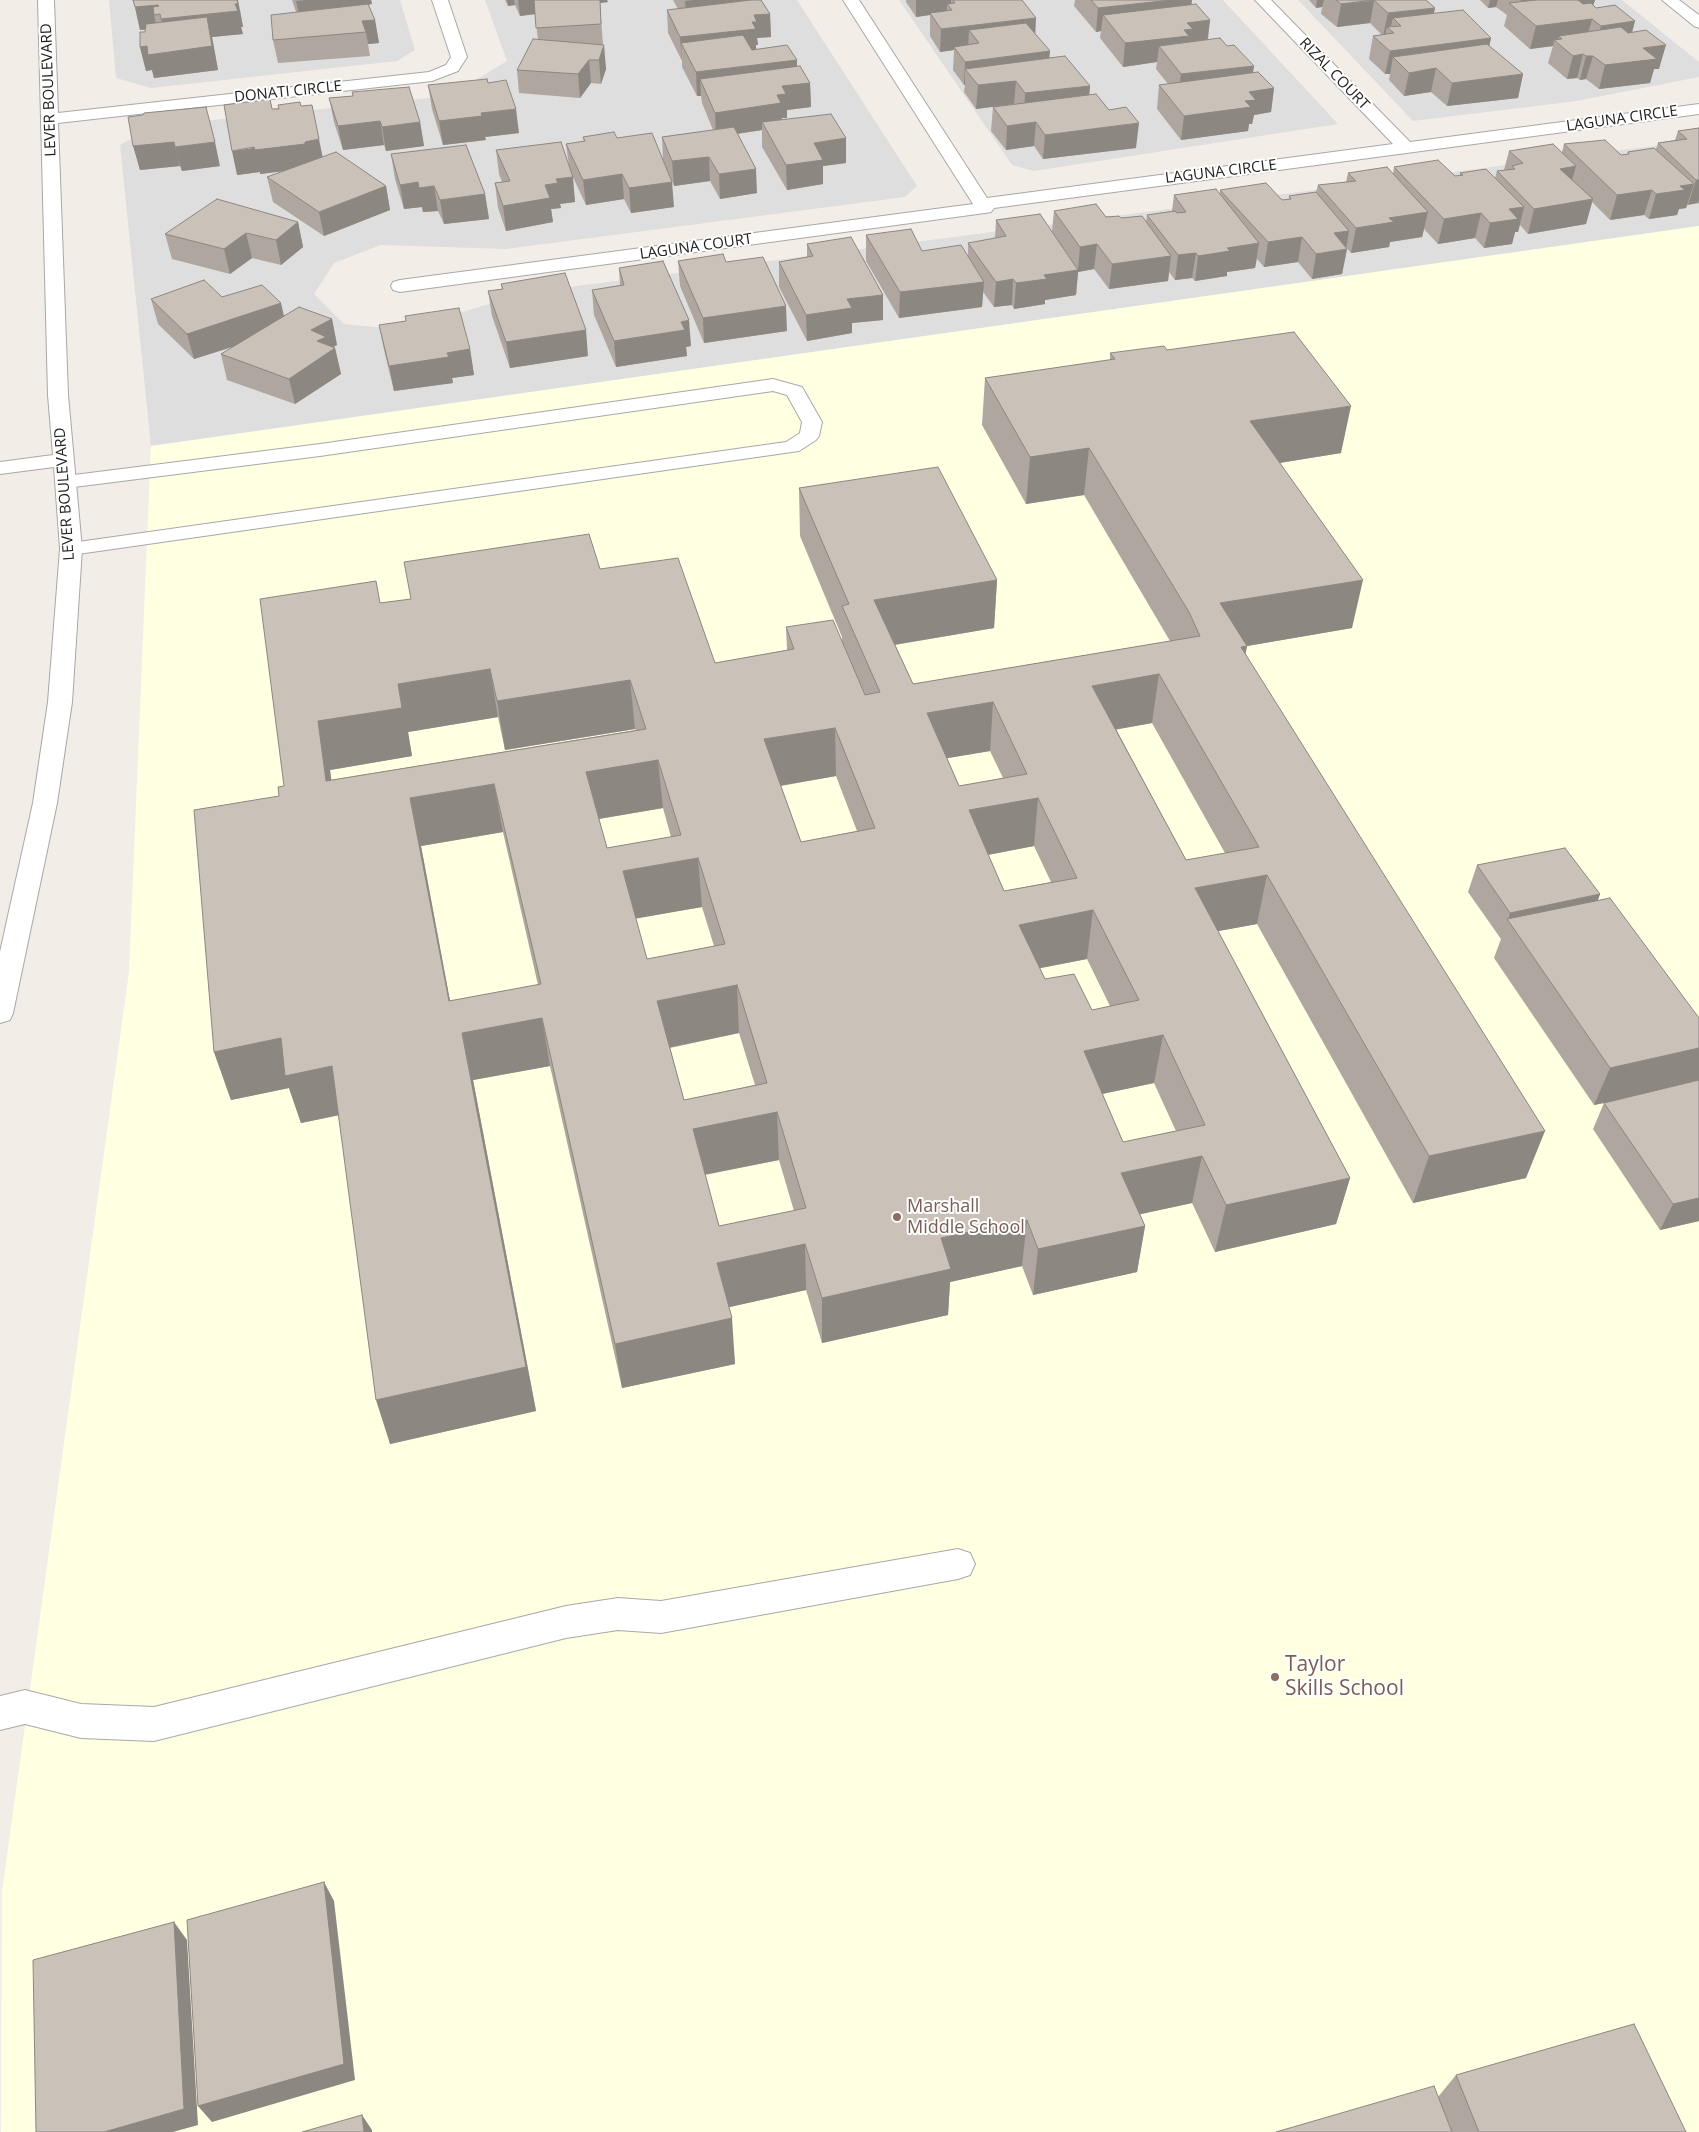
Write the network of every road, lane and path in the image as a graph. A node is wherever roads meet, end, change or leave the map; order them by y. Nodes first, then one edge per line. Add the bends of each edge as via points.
1 (46, 0) edge
2 (440, 0) edge
3 (851, 0) edge
4 (1263, 0) edge
5 (1670, 0) edge
6 (1699, 23) edge
7 (1699, 109) edge
8 (49, 119) junction
9 (1406, 148) junction
10 (982, 204) junction
11 (400, 286) dead end
12 (64, 460) junction
13 (0, 468) edge
14 (66, 482) junction
15 (71, 549) junction
16 (0, 1012) edge
17 (958, 1564) dead end
18 (0, 1712) edge

1 - 8 street, LEVER BOULEVARD
2 - 8 street, DONATI CIRCLE via 459,58 452,68 432,76
3 - 10 street
4 - 9 street, RIZAL COURT
5 - 6 street
7 - 9 street, LAGUNA CIRCLE
8 - 12 street, LEVER BOULEVARD via 58,395
9 - 10 street, LAGUNA CIRCLE
10 - 11 street, LAGUNA COURT via 985,208
12 - 13 street
12 - 14 street, LEVER BOULEVARD
14 - 15 street, LEVER BOULEVARD
14 - 15 street via 320,450 773,385 796,391 812,422 809,436 792,447
15 - 16 street, LEVER BOULEVARD via 60,702 47,794
17 - 18 street via 661,1617 618,1614 566,1622 154,1724 81,1721 25,1707

